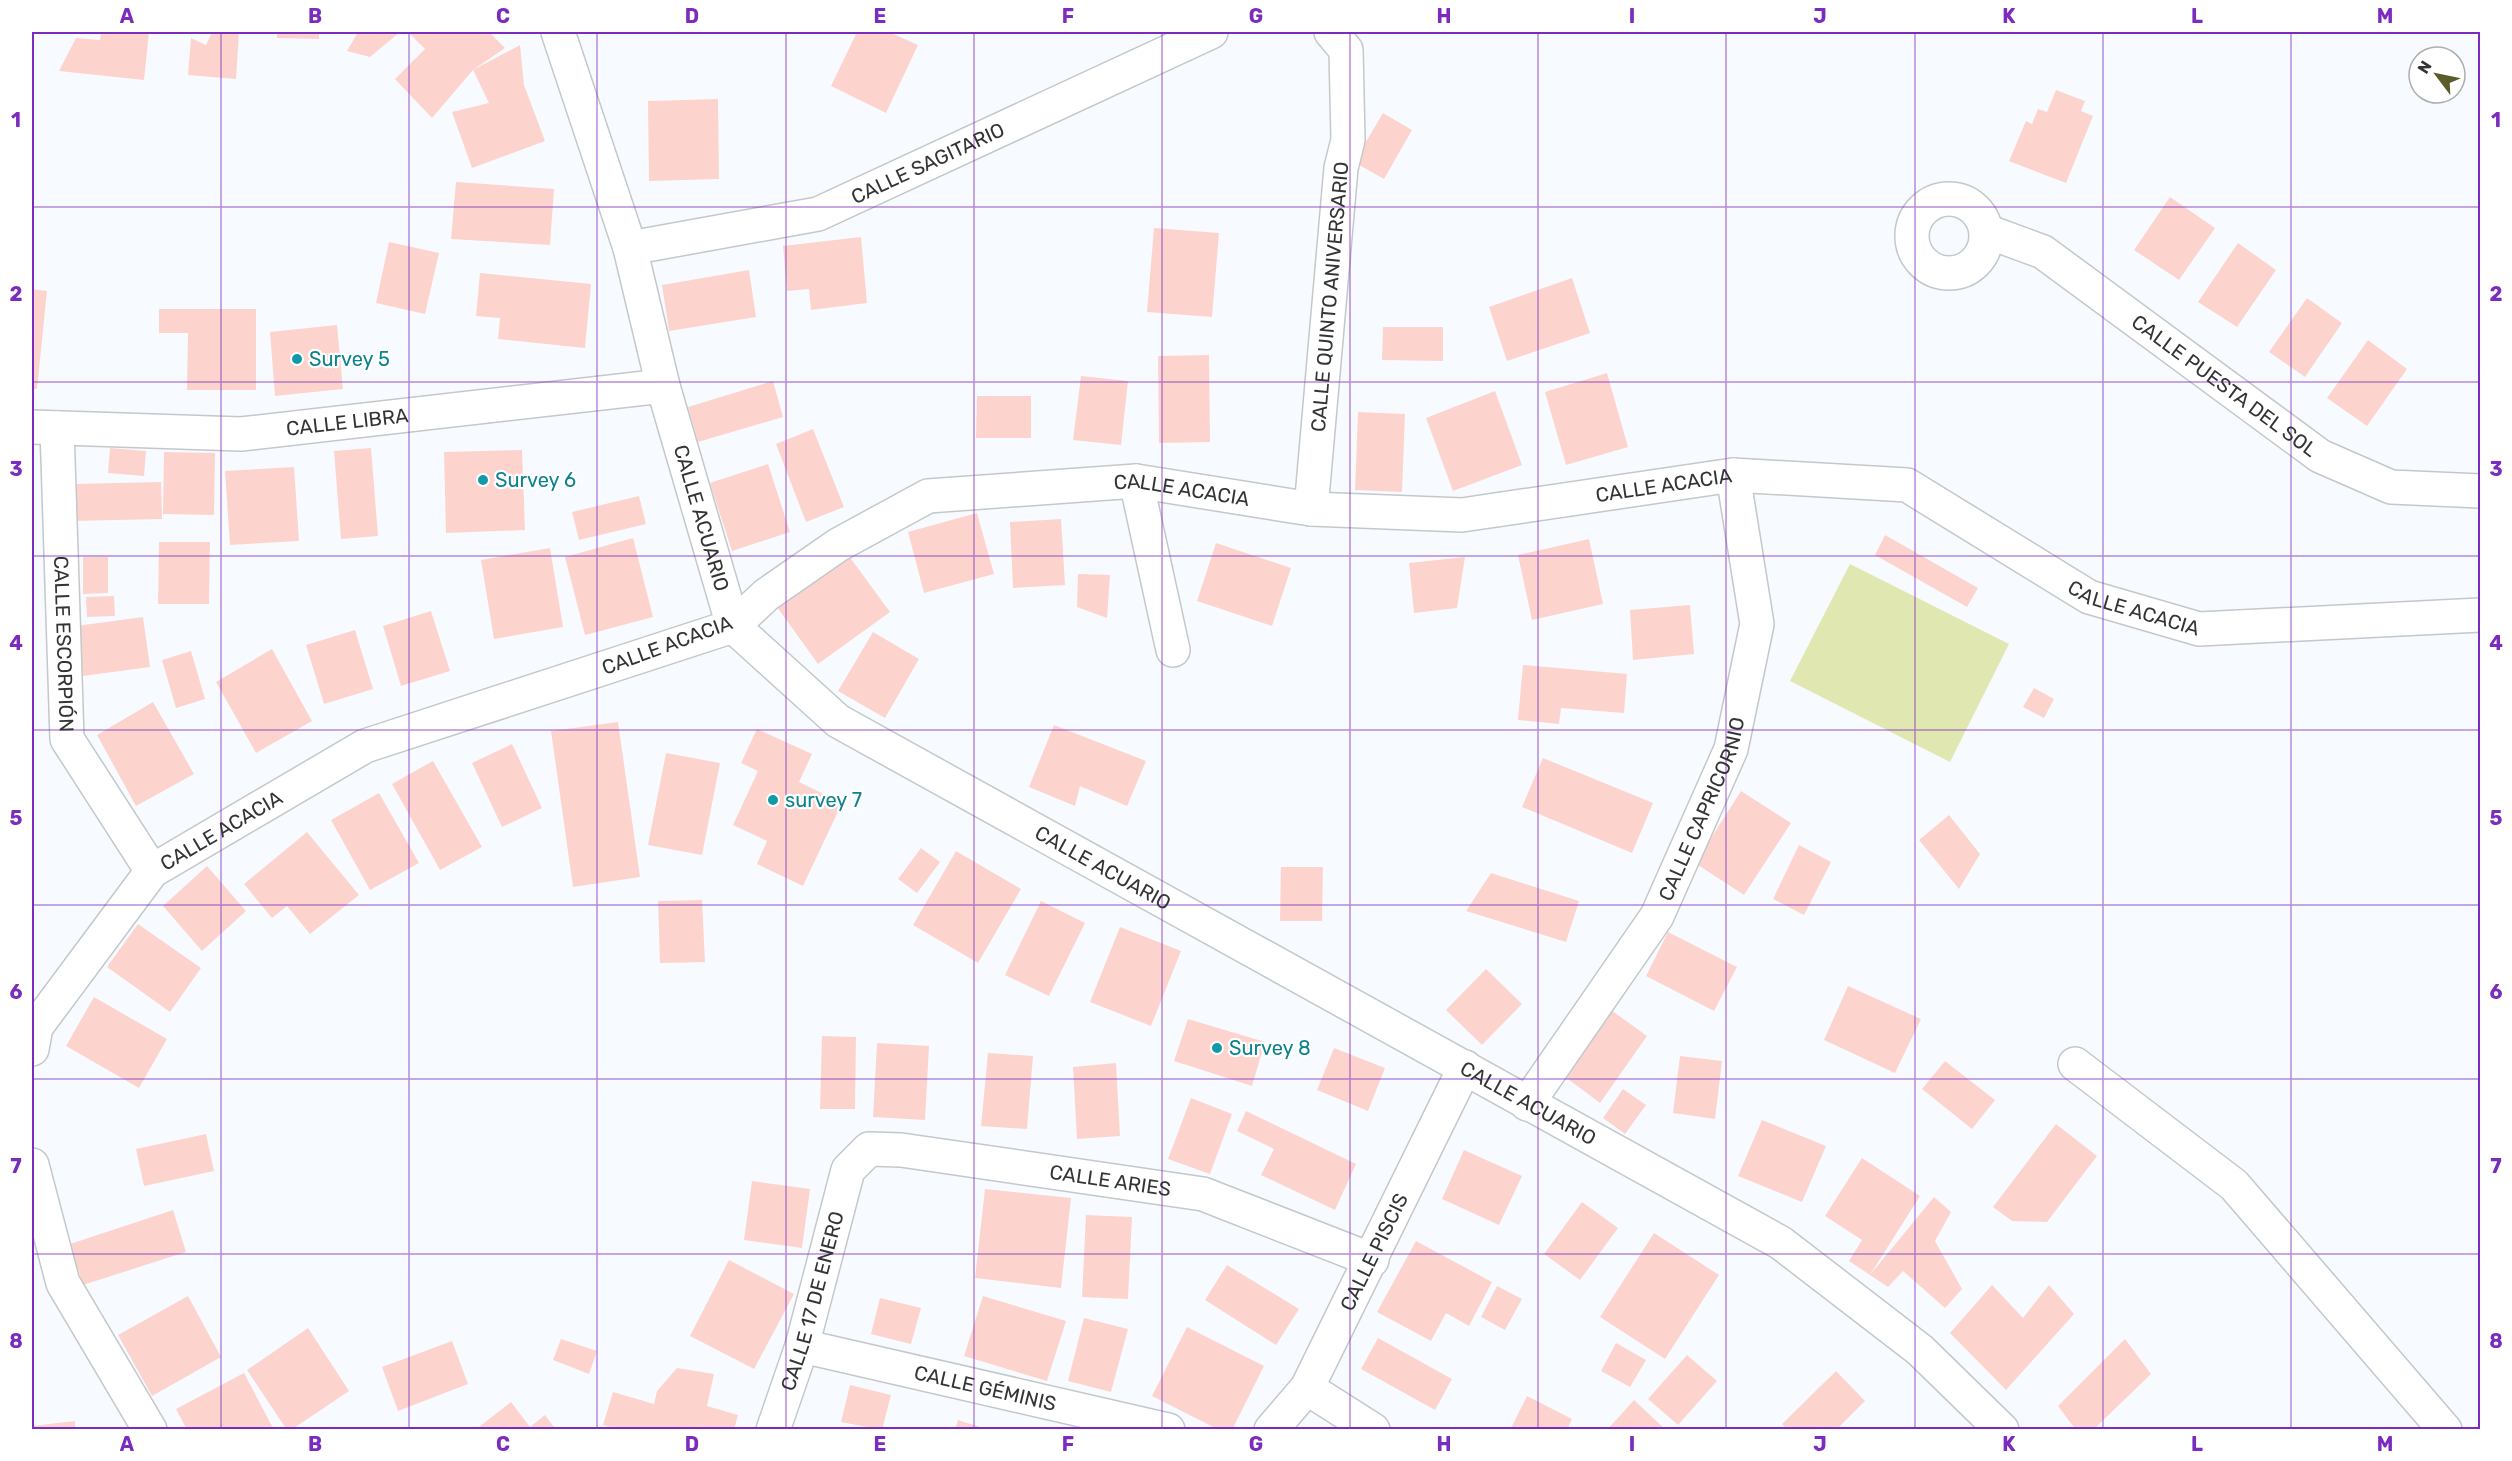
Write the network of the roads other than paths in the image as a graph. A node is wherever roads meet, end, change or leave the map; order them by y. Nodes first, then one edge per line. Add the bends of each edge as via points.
1 (558, 32) edge
2 (1211, 32) edge
3 (1331, 32) edge
4 (1986, 231) dead end
5 (630, 248) junction
6 (663, 386) junction
7 (44, 428) edge
8 (1734, 475) junction
9 (1136, 482) junction
10 (2481, 490) edge
11 (1311, 509) junction
12 (2481, 615) edge
13 (733, 626) junction
14 (1173, 650) dead end
15 (152, 871) junction
16 (32, 1049) edge
17 (2075, 1064) dead end
18 (1465, 1067) junction
19 (1527, 1104) junction
20 (32, 1166) edge
21 (848, 1170) joint
22 (1372, 1260) junction
23 (802, 1346) junction
24 (1307, 1388) junction
25 (150, 1430) edge
26 (772, 1430) edge
27 (1168, 1430) edge
28 (1270, 1430) edge
29 (1372, 1430) edge
30 (2002, 1430) edge
31 (2445, 1430) edge

1 - 5 street, CALLE ACUARIO
2 - 5 street, CALLE SAGITARIO via 818,214
3 - 11 street, CALLE QUINTO ANIVERSARIO via 1346,50 1348,140 1341,168
4 - 10 street, CALLE PUESTA DEL SOL via 2043,252 2320,456 2391,487
5 - 6 street, CALLE ACUARIO
6 - 7 street, CALLE LIBRA via 241,434
6 - 13 street, CALLE ACUARIO
7 - 15 street, CALLE ESCORPIÓN via 67,739
8 - 11 street, CALLE ACACIA via 1462,515
8 - 12 street, CALLE ACACIA via 1907,484 2089,597 2199,629
8 - 19 street, CALLE CAPRICORNIO via 1757,624 1731,749 1657,916
9 - 11 street, CALLE ACACIA
9 - 13 street, CALLE ACACIA via 927,496 838,545 766,595
9 - 14 street
13 - 15 street, CALLE ACACIA via 365,747
13 - 18 street, CALLE ACUARIO via 838,722
15 - 16 street, CALLE ACACIA via 36,1027
17 - 31 street via 2234,1185
18 - 19 street, CALLE ACUARIO
18 - 22 street, CALLE PISCIS
19 - 30 street, CALLE ACUARIO via 1781,1243 1920,1350
20 - 25 street via 66,1288
21 - 22 street, CALLE ARIES via 869,1149 901,1150 1203,1194
21 - 23 street, CALLE 17 DE ENERO
22 - 24 street, CALLE PISCIS
23 - 26 street, CALLE 17 DE ENERO
23 - 27 street, CALLE GÉMINIS
24 - 28 street, CALLE PISCIS
24 - 29 street

